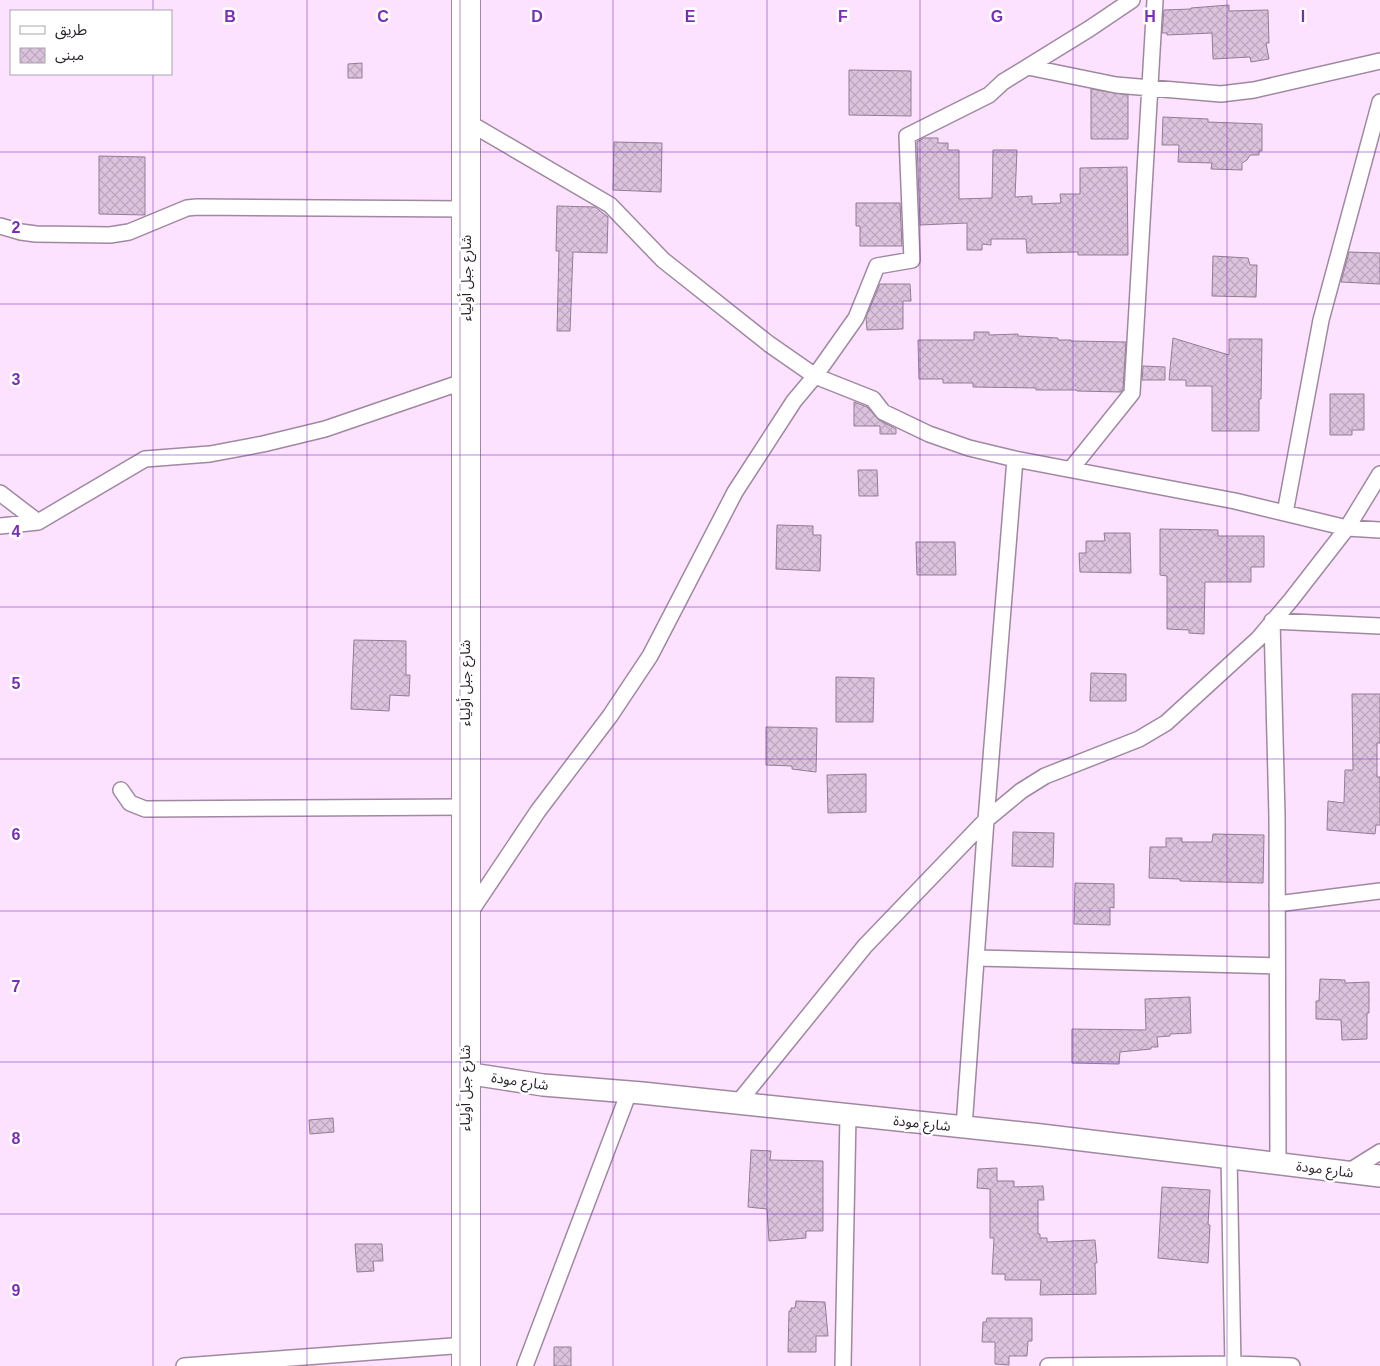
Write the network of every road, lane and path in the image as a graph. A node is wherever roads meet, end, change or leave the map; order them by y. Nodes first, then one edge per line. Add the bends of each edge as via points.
1 (466, 0) edge
2 (1132, 0) edge
3 (1155, 0) edge
4 (1380, 61) edge
5 (1028, 67) junction
6 (1150, 88) junction
7 (1380, 102) edge
8 (466, 121) junction
9 (466, 209) junction
10 (0, 226) edge
11 (815, 376) junction
12 (465, 382) junction
13 (1015, 460) junction
14 (1071, 469) junction
15 (1380, 474) edge
16 (0, 494) edge
17 (1285, 513) junction
18 (38, 522) junction
19 (0, 526) edge
20 (1347, 528) junction
21 (1380, 530) edge
22 (1272, 621) junction
23 (1380, 626) edge
24 (121, 790) dead end
25 (465, 807) junction
26 (986, 820) junction
27 (1380, 892) edge
28 (1277, 904) junction
29 (465, 919) junction
30 (976, 958) junction
31 (1277, 966) junction
32 (464, 1073) junction
33 (629, 1092) junction
34 (737, 1104) junction
35 (848, 1116) junction
36 (964, 1128) junction
37 (1380, 1152) edge
38 (1229, 1157) junction
39 (1278, 1163) junction
40 (1348, 1172) junction
41 (1380, 1176) edge
42 (466, 1356) edge
43 (1232, 1365) edge
44 (184, 1366) edge
45 (525, 1366) edge
46 (843, 1366) edge
47 (1048, 1366) edge
48 (1087, 1366) edge
49 (1292, 1366) edge

1 - 8 highway, شارع جبل أولياء
2 - 5 street
3 - 6 street
4 - 6 street via 1254,90 1221,94
5 - 6 street via 1116,85
5 - 11 street via 989,95 907,136 912,260 877,266 856,318
6 - 14 street via 1132,393
7 - 17 street via 1321,320
8 - 9 highway, شارع جبل أولياء
8 - 11 street via 610,205 663,260
9 - 10 street via 197,207 187,208 130,232 110,235 36,234
9 - 12 highway, شارع جبل أولياء
11 - 13 street via 873,399 883,412 929,434
11 - 29 street via 794,401 735,492 650,656
12 - 18 street via 325,430 210,454 145,459
12 - 25 highway, شارع جبل أولياء
13 - 14 street
13 - 26 street
14 - 17 street
15 - 20 street
16 - 18 street
17 - 20 street
18 - 19 street
20 - 21 street
20 - 22 street
22 - 23 street
22 - 26 street via 1258,639 1166,723 1139,740 1045,776
22 - 28 street
24 - 25 street via 130,803 145,809
25 - 29 highway, شارع جبل أولياء
26 - 30 street
26 - 34 street via 865,946
27 - 28 street
28 - 31 street
29 - 32 highway, شارع جبل أولياء
30 - 31 street
30 - 36 street
31 - 39 street
32 - 33 street, شارع مودة
32 - 42 highway, شارع جبل أولياء
33 - 34 street, شارع مودة
33 - 45 street
34 - 35 street, شارع مودة
35 - 36 street, شارع مودة
35 - 46 street
36 - 38 street, شارع مودة
37 - 40 street
38 - 39 street, شارع مودة
38 - 43 street
39 - 40 street, شارع مودة
40 - 41 street, شارع مودة
42 - 44 street
43 - 48 street
43 - 49 street
47 - 48 street

